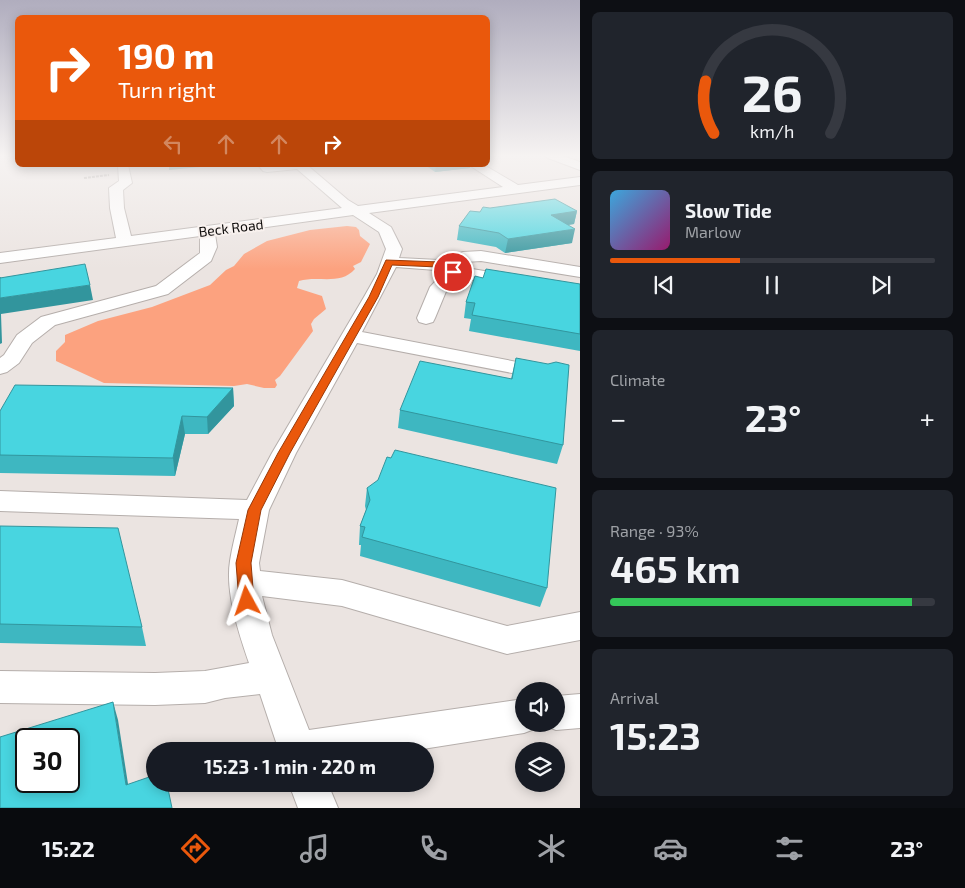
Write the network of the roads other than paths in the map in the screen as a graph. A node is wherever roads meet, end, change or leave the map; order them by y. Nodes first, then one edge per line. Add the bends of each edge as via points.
1 (117, 194) edge
2 (332, 194) edge
3 (490, 194) edge
4 (358, 212) junction
5 (207, 231) junction
6 (124, 242) junction
7 (0, 258) edge
8 (389, 262) junction
9 (446, 268) junction
10 (580, 272) edge
11 (526, 283) edge
12 (426, 318) dead end
13 (350, 336) junction
14 (0, 368) edge
15 (544, 373) edge
16 (0, 501) edge
17 (255, 510) junction
18 (245, 582) junction
19 (580, 626) edge
20 (270, 677) junction
21 (0, 688) edge
22 (580, 711) edge
23 (565, 712) edge
24 (515, 718) edge
25 (294, 742) edge
26 (399, 742) edge
27 (312, 792) edge
28 (318, 808) edge

1 - 6 street
2 - 4 street
3 - 4 street, Beck Road
4 - 5 street, Beck Road
4 - 8 street via 386,230 394,249
5 - 6 street, Beck Road
5 - 14 street via 208,255 174,283 162,290 48,321 24,339 12,359
6 - 7 street, Beck Road
8 - 9 street
8 - 13 street
9 - 10 street via 463,256 481,256
9 - 11 street
9 - 12 street
13 - 15 street
13 - 17 street
16 - 17 street
17 - 18 street via 244,563
18 - 19 street via 342,593 507,640
18 - 20 street via 251,618
20 - 21 street via 206,687
20 - 25 street
22 - 23 street
24 - 26 street
27 - 28 street

